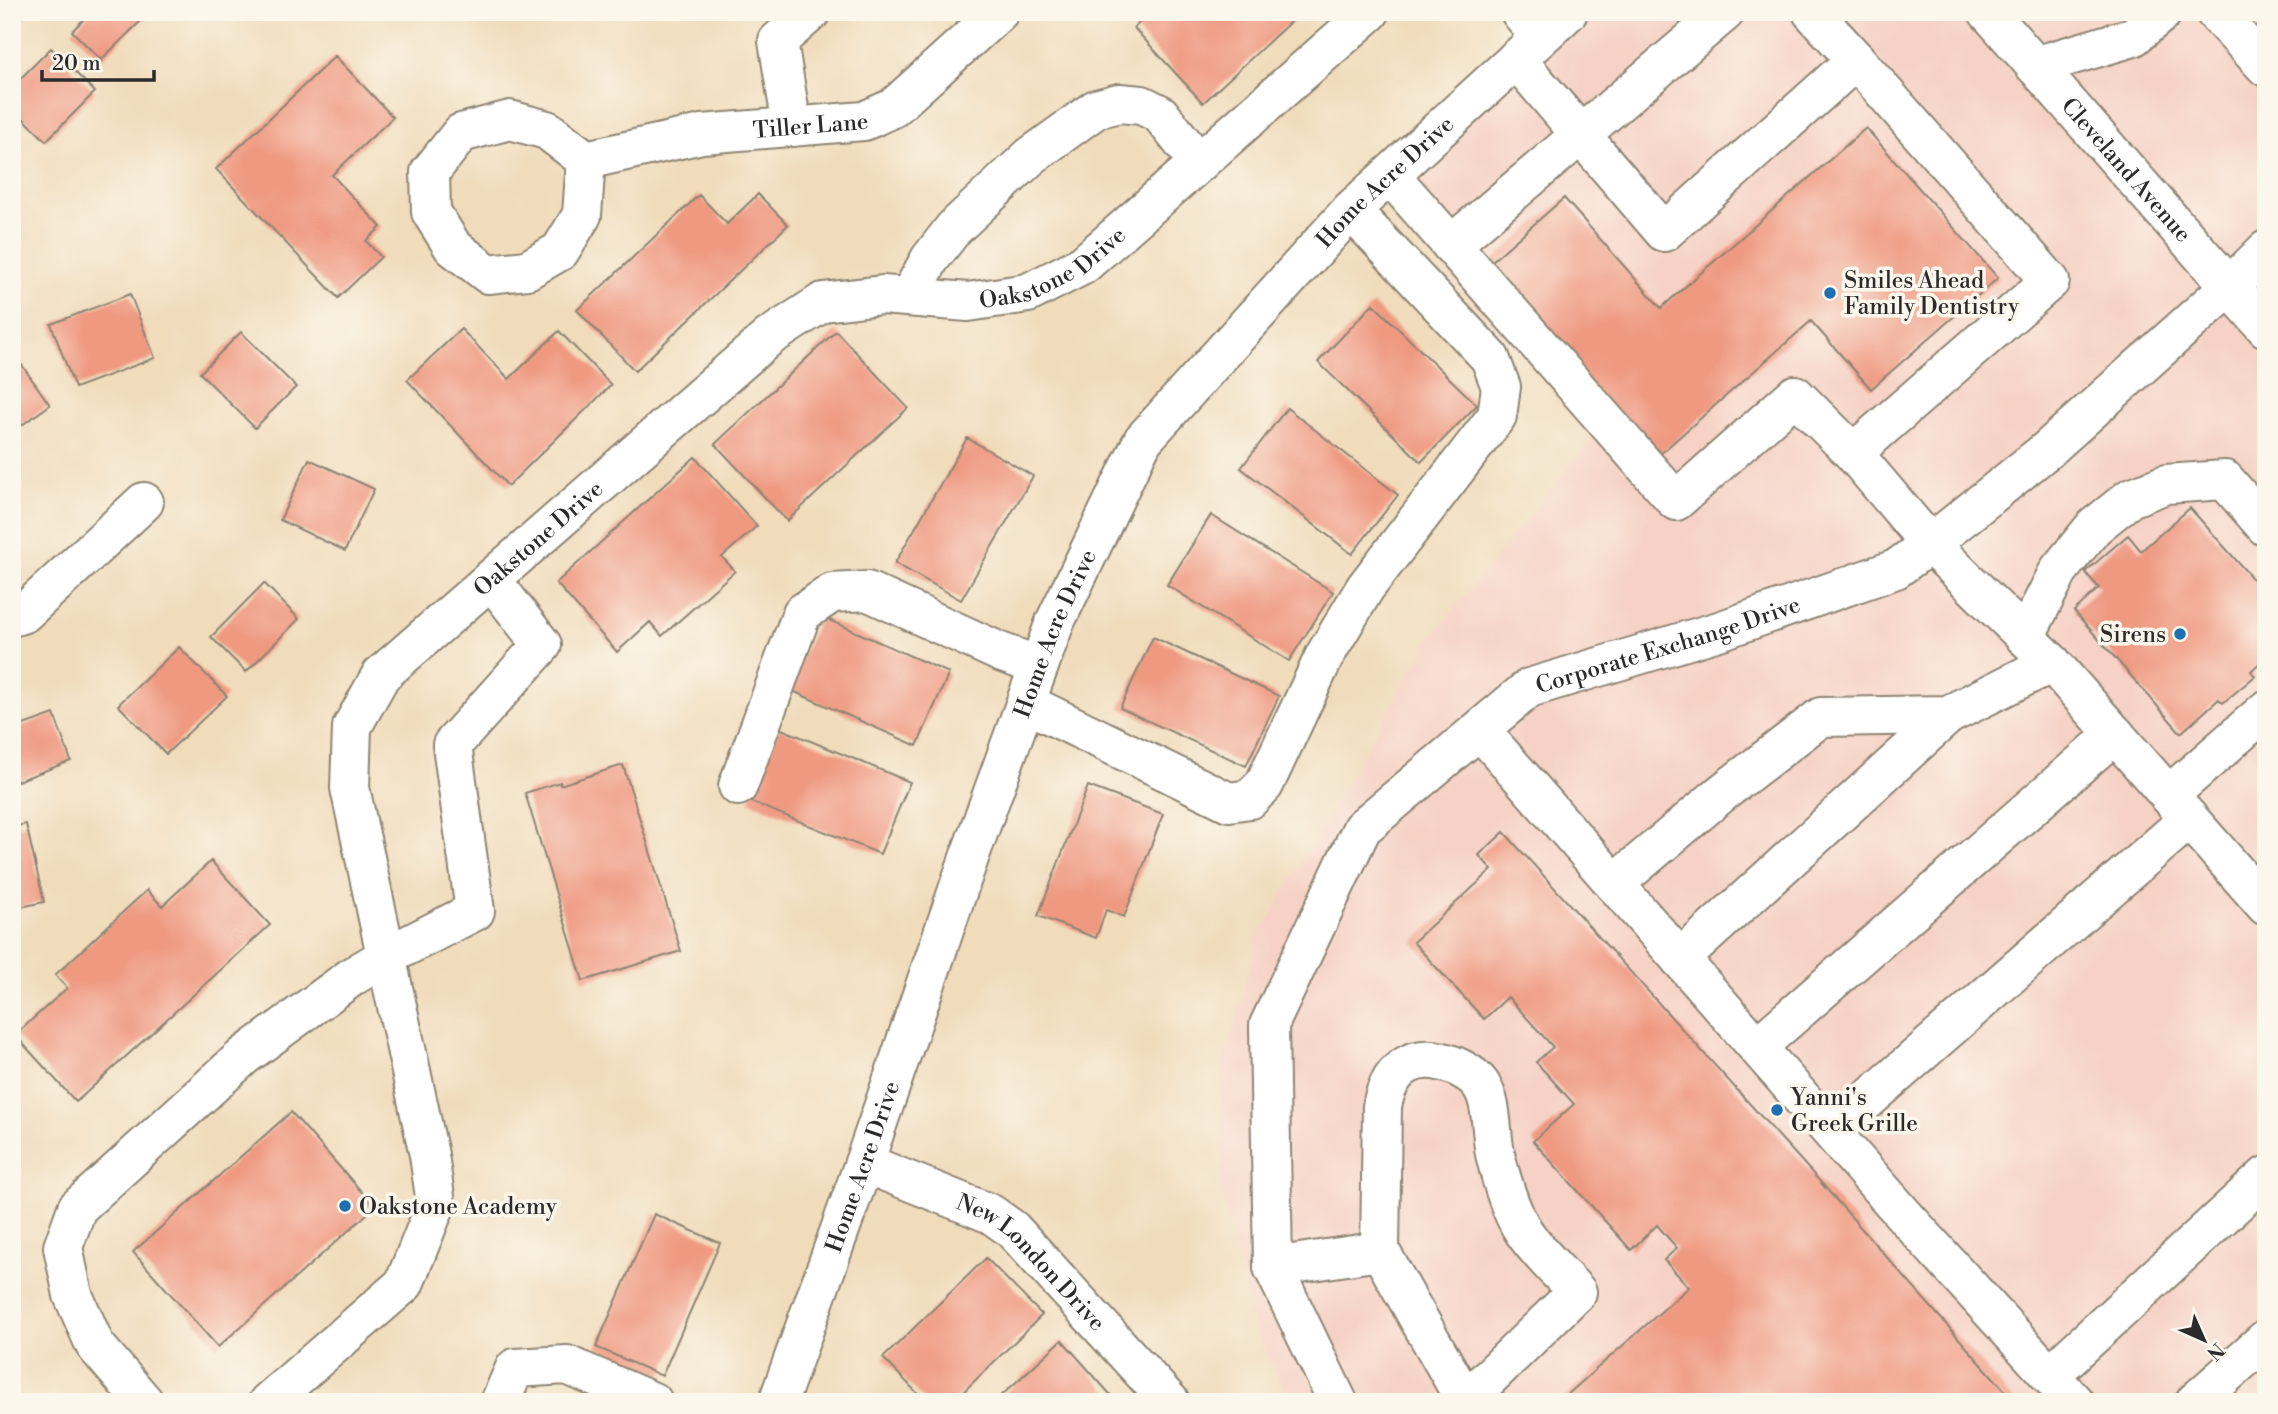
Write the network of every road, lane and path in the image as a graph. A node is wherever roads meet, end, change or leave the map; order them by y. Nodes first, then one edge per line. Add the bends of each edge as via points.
1 (811, 12) edge
2 (999, 12) edge
3 (1370, 12) edge
4 (1725, 12) edge
5 (1812, 12) edge
6 (1988, 12) edge
7 (2163, 12) edge
8 (2215, 12) edge
9 (1536, 30) edge
10 (1856, 60) junction
11 (2035, 66) junction
12 (2266, 68) edge
13 (792, 127) junction
14 (1582, 135) junction
15 (586, 160) junction
16 (1199, 163) junction
17 (1390, 175) junction
18 (1352, 210) junction
19 (1451, 245) junction
20 (2266, 250) edge
21 (2229, 287) junction
22 (909, 297) junction
23 (2266, 328) edge
24 (1853, 453) junction
25 (144, 502) dead end
26 (2266, 527) edge
27 (1930, 544) junction
28 (491, 579) junction
29 (12, 617) edge
30 (2039, 650) junction
31 (1039, 666) junction
32 (1026, 703) junction
33 (2266, 710) edge
34 (1948, 715) junction
35 (1480, 730) junction
36 (2115, 734) junction
37 (738, 786) dead end
38 (2179, 807) junction
39 (1614, 884) junction
40 (2266, 906) edge
41 (387, 956) junction
42 (1680, 958) junction
43 (1758, 1046) junction
44 (1832, 1131) junction
45 (864, 1163) junction
46 (2266, 1176) edge
47 (1380, 1251) junction
48 (1273, 1267) junction
49 (2266, 1339) edge
50 (2062, 1388) edge
51 (1466, 1401) edge
52 (144, 1402) edge
53 (268, 1402) edge
54 (500, 1402) edge
55 (653, 1402) edge
56 (778, 1402) edge
57 (1170, 1402) edge
58 (1338, 1402) edge
59 (2196, 1402) edge

1 - 13 street via 778,41
2 - 13 street, Tiller Lane via 892,108 864,121
3 - 16 street, Oakstone Drive
4 - 14 street
5 - 10 street
6 - 11 street, Cleveland Avenue
7 - 11 street via 2133,37
8 - 12 street
9 - 14 street
9 - 17 street, Home Acre Drive
10 - 14 street via 1664,232
10 - 24 street via 2050,281
11 - 21 street, Cleveland Avenue
13 - 15 street, Tiller Lane via 702,134
14 - 19 street
15 - 15 street via 582,215 560,251 527,271 488,274 453,247 431,212 429,172 461,133 510,120 547,130
16 - 22 street, Oakstone Drive via 1083,265 1028,293 968,302
16 - 22 street via 1160,114 1142,105 1119,103 1096,109 1031,156 954,228
17 - 18 street, Home Acre Drive
17 - 19 street
18 - 31 street, Home Acre Drive via 1143,440 1055,622
18 - 32 street via 1490,358 1502,387 1496,416 1358,600 1325,655 1264,785 1250,799 1229,802
19 - 24 street via 1676,501 1795,395
20 - 21 street, Corporate Exchange Drive
21 - 23 street, Cleveland Avenue
21 - 27 street, Corporate Exchange Drive via 2047,450
22 - 28 street, Oakstone Drive via 882,295 823,302 769,337
24 - 27 street
25 - 29 street via 24,613
26 - 30 street via 2225,480 2166,485 2130,498 2094,527 2059,570
27 - 30 street
27 - 35 street, Corporate Exchange Drive via 1896,569 1722,630 1529,688
28 - 41 street, Oakstone Drive via 382,675 352,727 350,788
28 - 41 street via 542,645 452,745 475,911
30 - 34 street
30 - 36 street
31 - 32 street, Home Acre Drive
31 - 37 street via 867,591 832,593 802,613
32 - 45 street, Home Acre Drive
33 - 38 street
34 - 39 street via 1821,717
34 - 42 street
35 - 39 street
35 - 48 street, Corporate Exchange Drive via 1362,828 1269,1025
36 - 38 street
36 - 43 street
38 - 40 street
38 - 44 street
39 - 42 street
41 - 52 street via 244,1056 77,1208 63,1247 73,1295 95,1345
41 - 53 street, Oakstone Drive via 436,1204 404,1284
42 - 43 street
43 - 44 street
44 - 50 street
45 - 56 street, Home Acre Drive
45 - 57 street, New London Drive via 991,1214 1012,1229
46 - 50 street
47 - 48 street
47 - 51 street
47 - 51 street via 1385,1090 1398,1071 1412,1062 1427,1058 1450,1064 1481,1085 1508,1198 1524,1232 1577,1293
48 - 58 street, Corporate Exchange Drive
49 - 59 street
54 - 55 street via 515,1368 567,1365

